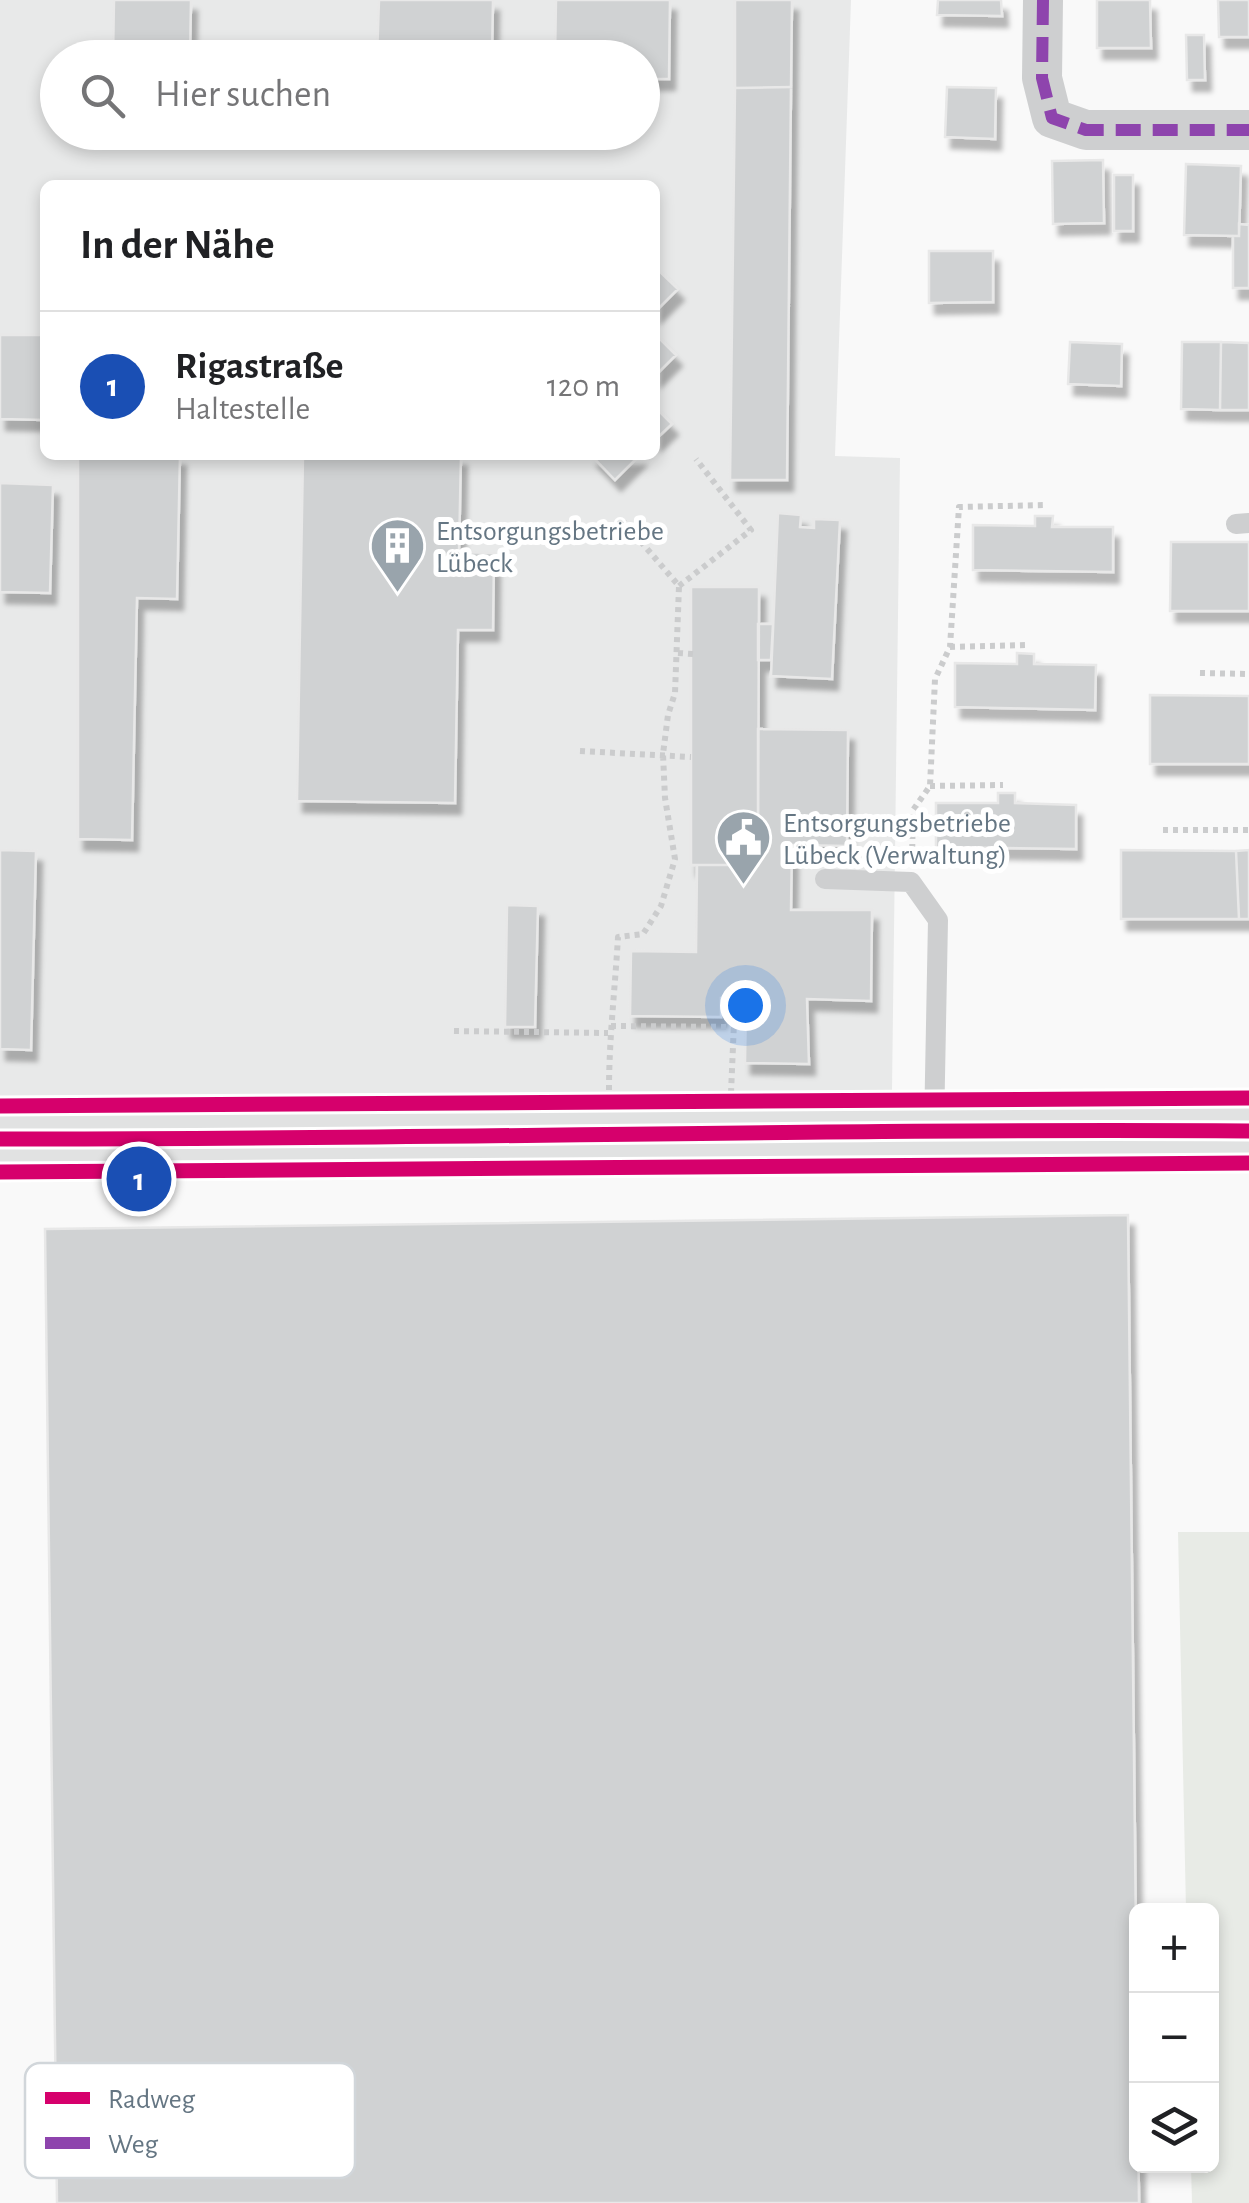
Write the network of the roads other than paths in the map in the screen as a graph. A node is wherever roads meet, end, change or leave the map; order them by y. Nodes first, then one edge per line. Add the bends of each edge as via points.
1 (1043, 0) edge
2 (1249, 130) edge
3 (825, 879) dead end
4 (934, 1129) junction
5 (1249, 1131) edge
6 (0, 1139) edge

1 - 2 street via 1042,78 1052,118 1086,130
3 - 4 lane via 911,882 938,920
4 - 5 street
4 - 6 street

